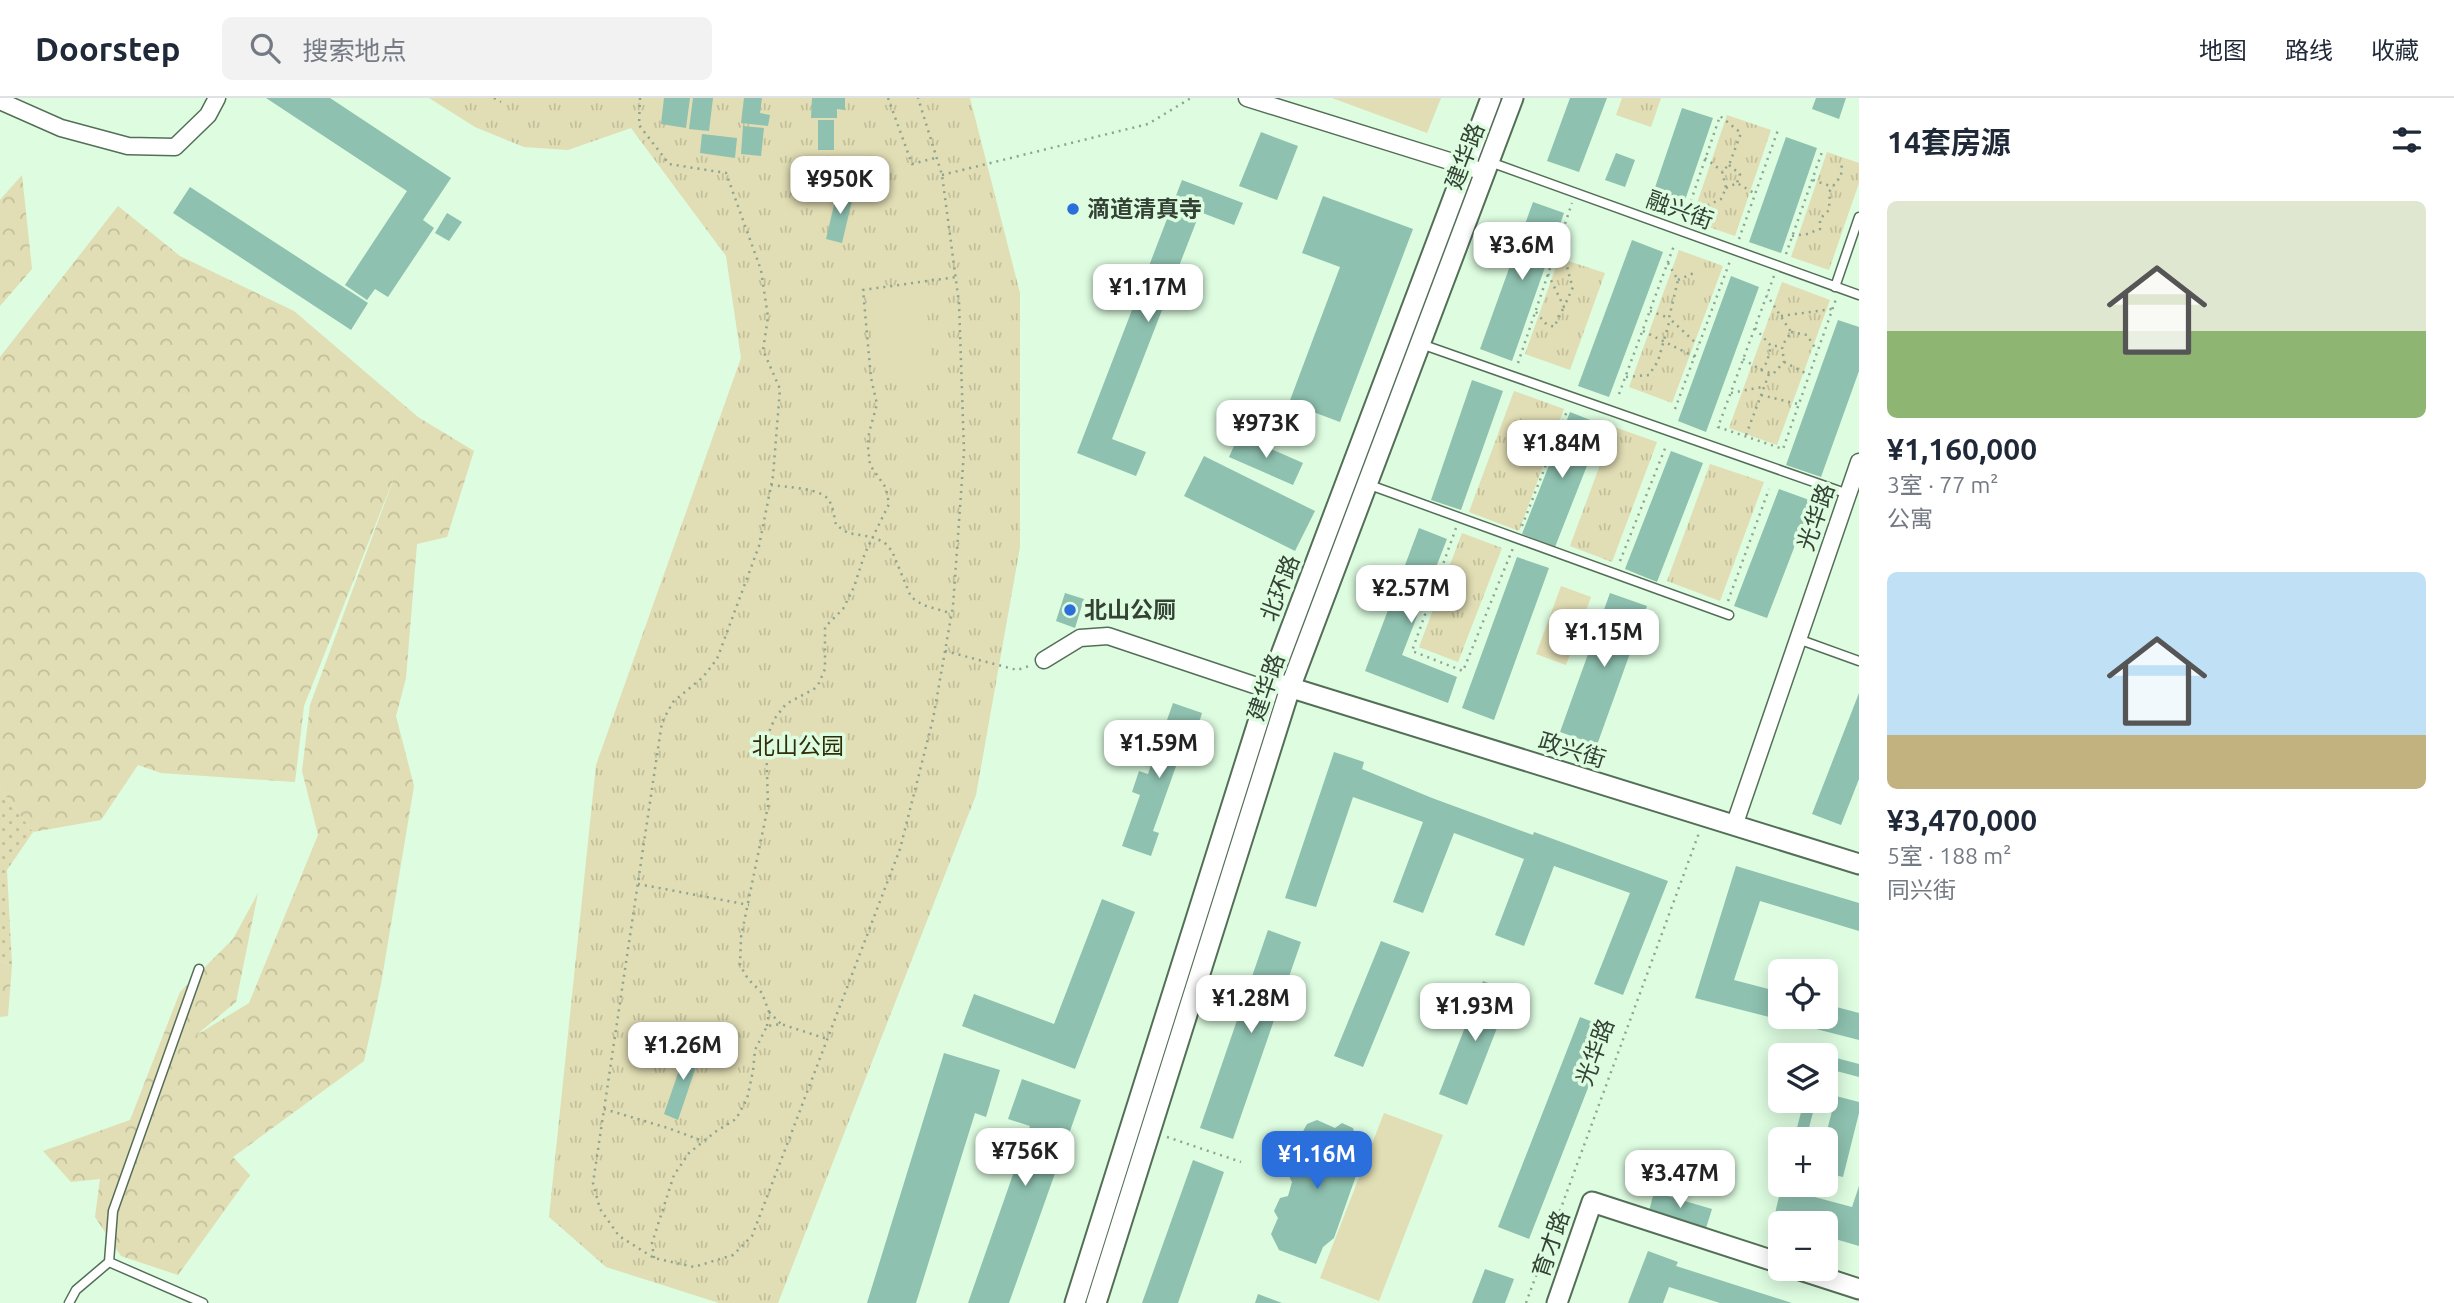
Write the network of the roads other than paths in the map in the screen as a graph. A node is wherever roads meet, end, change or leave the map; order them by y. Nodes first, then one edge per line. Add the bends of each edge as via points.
1 (217, 98) edge
2 (1247, 98) edge
3 (1491, 98) edge
4 (1513, 98) edge
5 (0, 101) edge
6 (1465, 167) junction
7 (1487, 167) junction
8 (1859, 216) edge
9 (1837, 288) junction
10 (1859, 295) edge
11 (1410, 341) junction
12 (1859, 462) edge
13 (1367, 484) junction
14 (1848, 494) junction
15 (1726, 614) road end
16 (1798, 639) junction
17 (1044, 660) road end
18 (1859, 661) edge
19 (1270, 685) junction
20 (1290, 688) junction
21 (1734, 826) junction
22 (1859, 864) edge
23 (199, 969) dead end
24 (1768, 1259) edge
25 (109, 1262) junction
26 (1834, 1281) edge
27 (1859, 1289) edge
28 (69, 1303) edge
29 (203, 1303) edge
30 (1075, 1303) edge
31 (1096, 1303) edge
32 (1557, 1303) edge

1 - 5 street via 208,115 175,147 128,146 61,128
2 - 6 street
3 - 6 street, 北环路
4 - 7 street, 建华路
6 - 7 street
6 - 11 street, 北环路
7 - 9 lane, 融兴街 via 1575,193
7 - 11 street, 建华路
8 - 9 lane
9 - 10 lane, 融兴街
11 - 13 street, 建华路
11 - 14 lane
11 - 19 street, 北环路
12 - 14 street, 光华路
13 - 15 lane
13 - 20 street, 建华路
14 - 16 street, 光华路
16 - 18 lane
16 - 21 street, 光华路
17 - 19 street via 1080,638 1108,636
19 - 20 street, 政兴街
19 - 30 street, 北环路
20 - 21 street, 政兴街
20 - 31 street, 建华路
21 - 22 street, 政兴街
23 - 25 lane via 113,1211
24 - 32 street, 育才路 via 1592,1202
25 - 28 lane via 76,1290
25 - 29 lane
26 - 27 street

